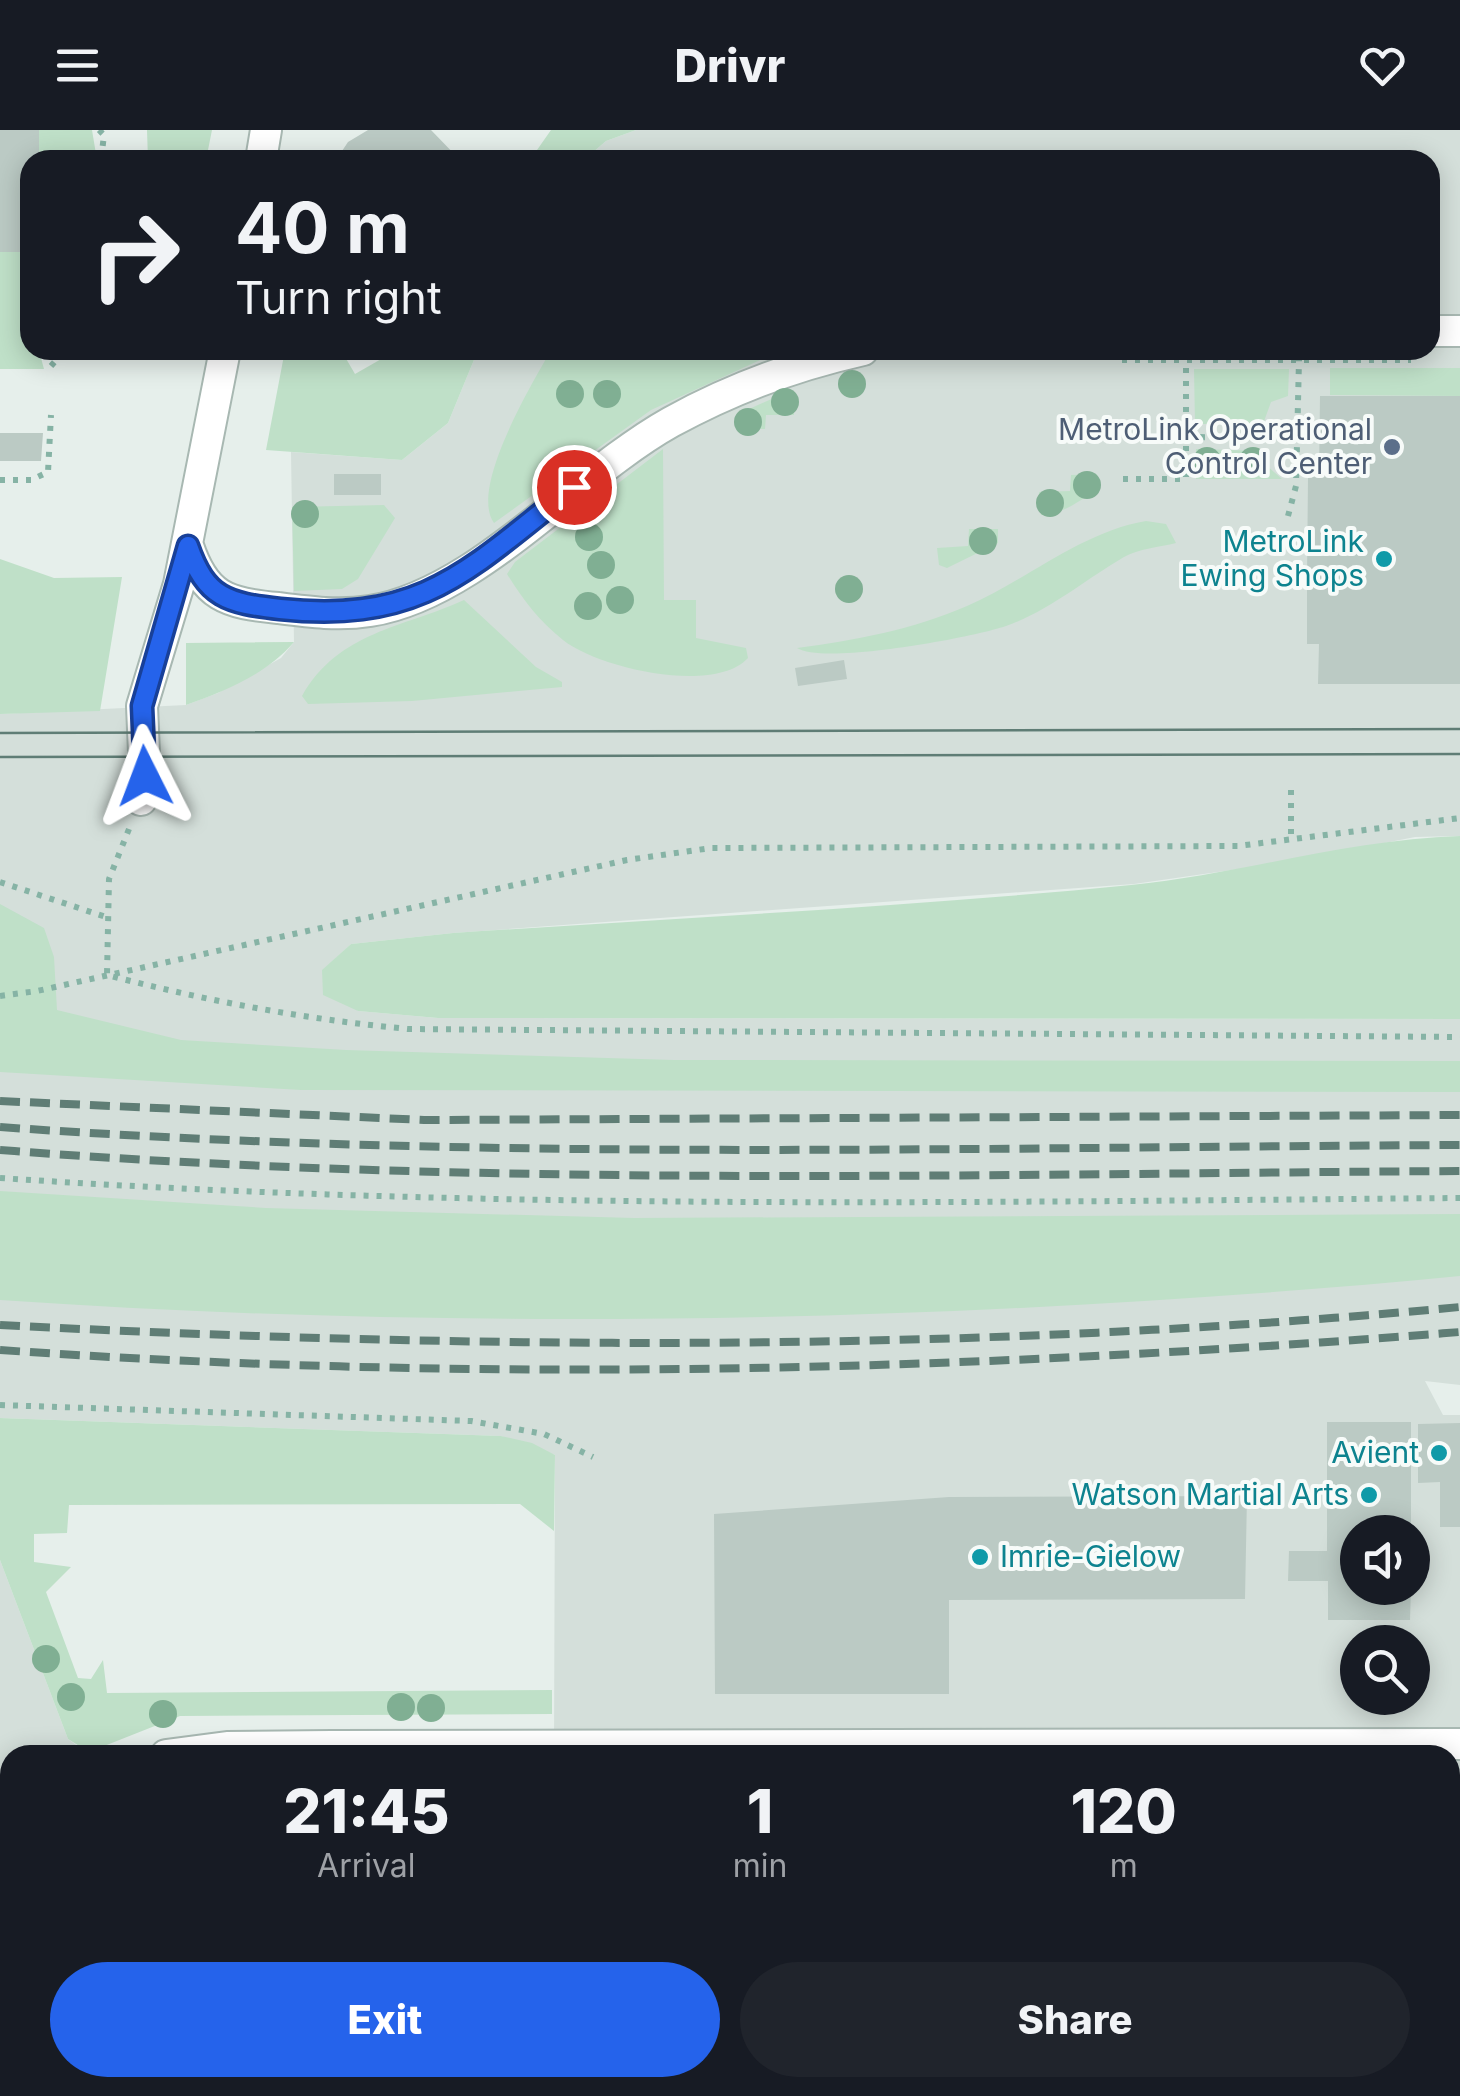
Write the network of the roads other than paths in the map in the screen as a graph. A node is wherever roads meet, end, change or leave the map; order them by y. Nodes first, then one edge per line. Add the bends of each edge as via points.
1 (223, 360) edge
2 (830, 360) edge
3 (188, 546) junction
4 (142, 800) road end
5 (1460, 1744) edge
6 (1399, 1745) edge

1 - 3 street
2 - 3 street via 763,380 672,422 574,487 481,561 391,606 331,614 238,602 211,592
3 - 4 street via 142,706
5 - 6 street

